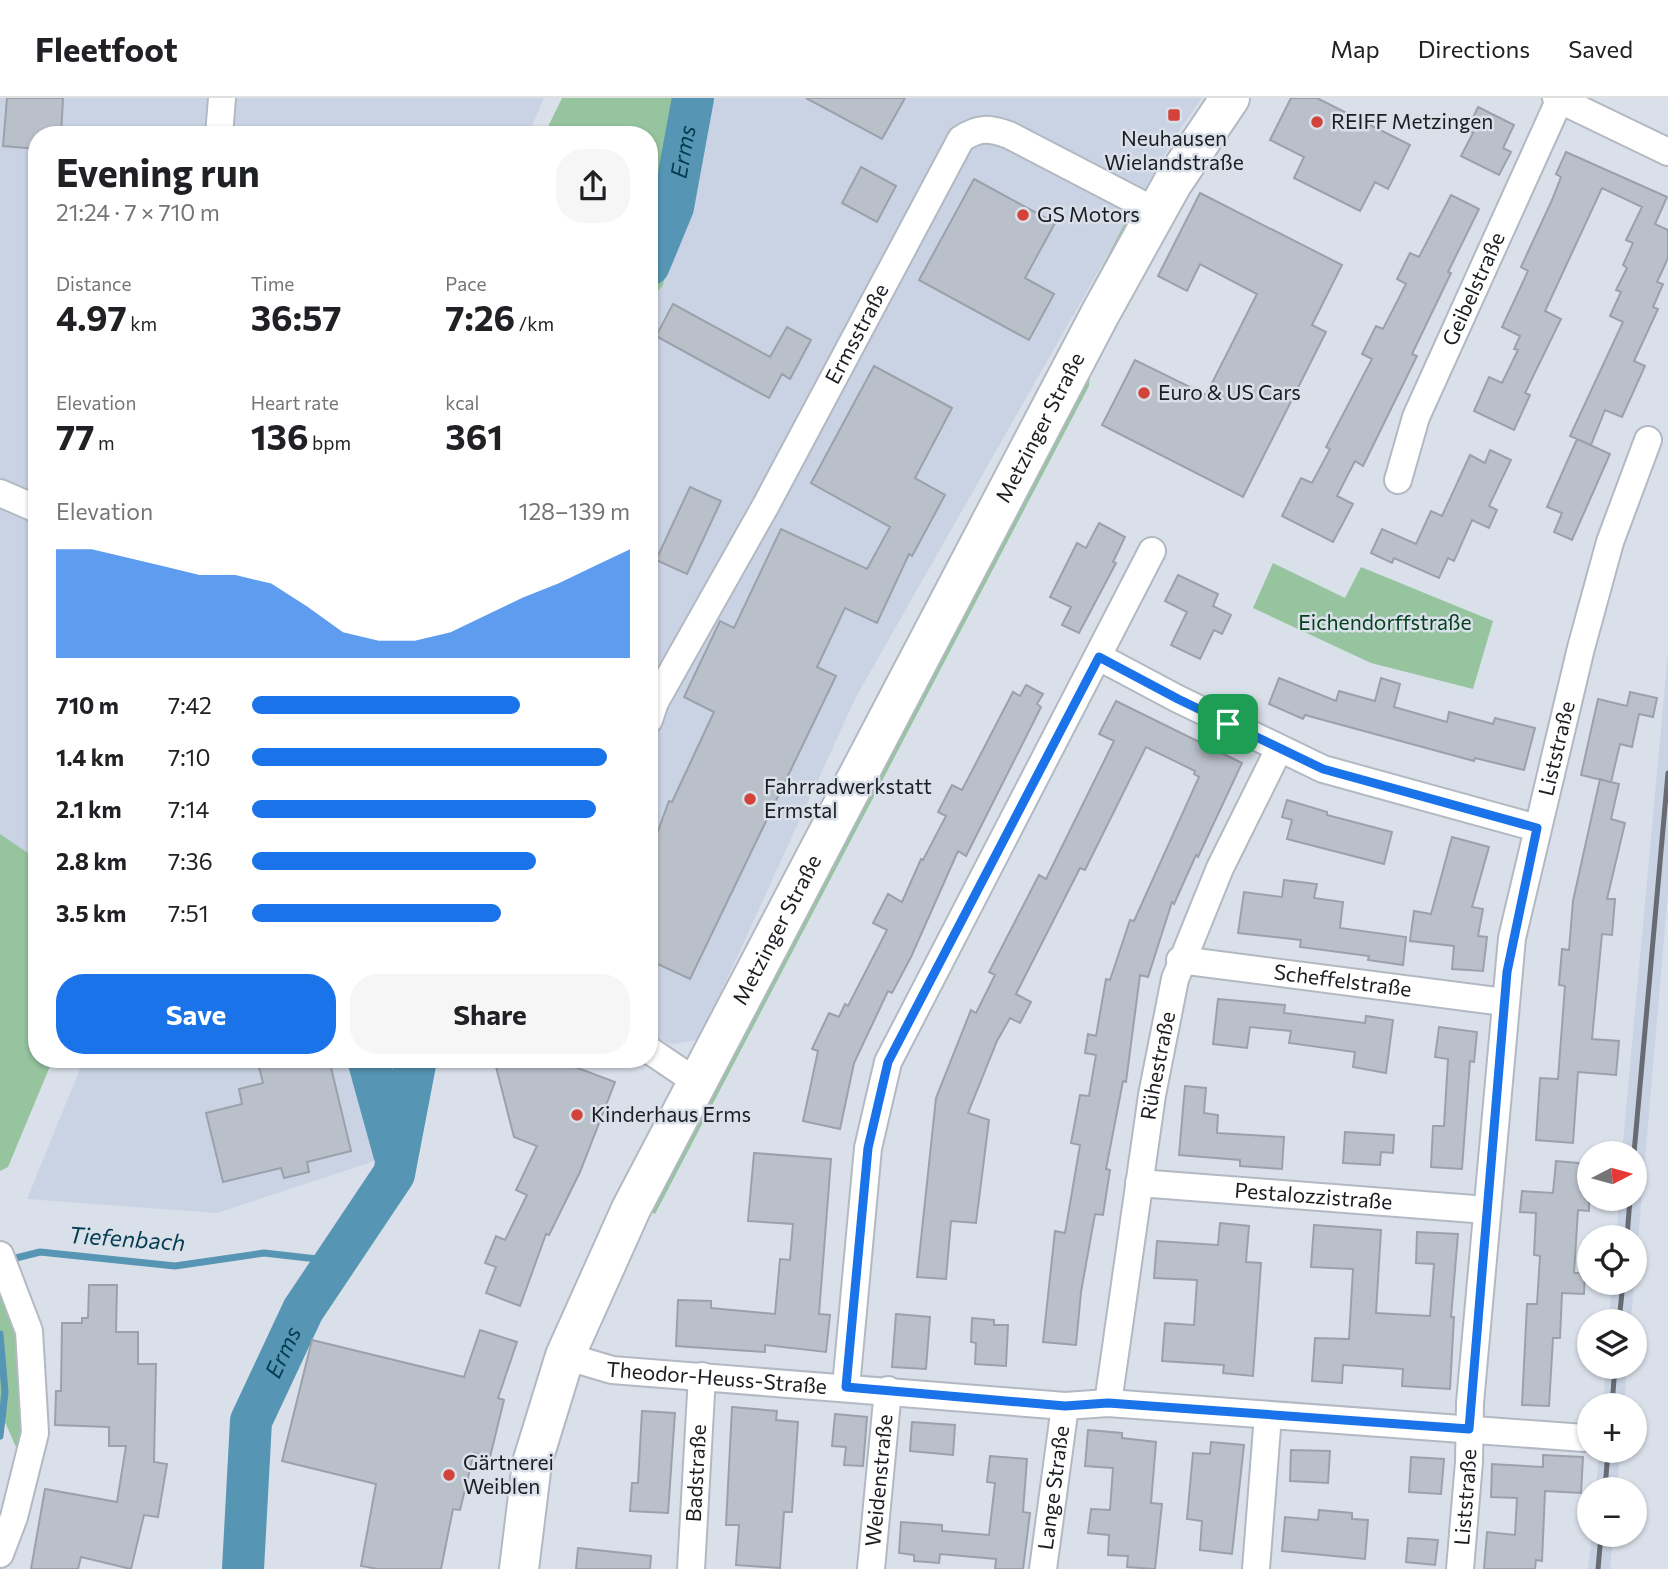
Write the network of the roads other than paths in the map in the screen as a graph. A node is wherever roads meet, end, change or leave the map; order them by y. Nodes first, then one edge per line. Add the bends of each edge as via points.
1 (222, 98) edge
2 (1230, 98) edge
3 (1558, 100) edge
4 (220, 126) edge
5 (1668, 152) edge
6 (1157, 212) junction
7 (1648, 440) dead end
8 (1398, 480) dead end
9 (0, 493) edge
10 (28, 505) edge
11 (1152, 551) dead end
12 (1099, 657) junction
13 (658, 697) edge
14 (1279, 748) junction
15 (1537, 828) junction
16 (1180, 960) junction
17 (1504, 1002) junction
18 (658, 1056) edge
19 (698, 1083) junction
20 (1139, 1184) junction
21 (1487, 1210) junction
22 (2, 1261) edge
23 (565, 1356) junction
24 (702, 1376) junction
25 (846, 1387) junction
26 (888, 1390) junction
27 (1108, 1403) junction
28 (1065, 1406) junction
29 (1268, 1415) junction
30 (1469, 1429) junction
31 (1577, 1437) edge
32 (0, 1554) edge
33 (519, 1569) edge
34 (691, 1569) edge
35 (871, 1569) edge
36 (1044, 1569) edge
37 (1256, 1569) edge
38 (1460, 1569) edge

1 - 4 street
2 - 6 street, Metzinger Straße
3 - 5 street
3 - 8 street, Geibelstraße via 1416,417
6 - 13 street, Ermsstraße via 1009,135 976,129 961,139
6 - 19 street, Metzinger Straße
7 - 15 street, Liststraße via 1610,542
9 - 10 street
11 - 12 street
12 - 14 street
12 - 25 street via 888,1062 868,1148
14 - 15 street via 1323,769
14 - 16 street, Rühestraße
15 - 17 street, Liststraße via 1512,938
16 - 17 street, Scheffelstraße
16 - 20 street, Rühestraße
17 - 21 street, Liststraße
18 - 19 street
19 - 23 street, Metzinger Straße via 631,1209
20 - 21 street, Pestalozzistraße
20 - 27 street, Rühestraße
21 - 30 street, Liststraße
22 - 32 street via 29,1331 35,1433
23 - 24 street, Theodor-Heuss-Straße via 612,1370
23 - 33 street, Metzinger Straße via 532,1462
24 - 25 street, Theodor-Heuss-Straße
24 - 34 street, Badstraße
25 - 26 street, Theodor-Heuss-Straße
26 - 28 street, Theodor-Heuss-Straße
26 - 35 street, Weidenstraße
27 - 28 street, Theodor-Heuss-Straße
27 - 29 street, Theodor-Heuss-Straße
28 - 36 street, Lange Straße
29 - 30 street, Theodor-Heuss-Straße
29 - 37 street
30 - 31 street, Theodor-Heuss-Straße
30 - 38 street, Liststraße

